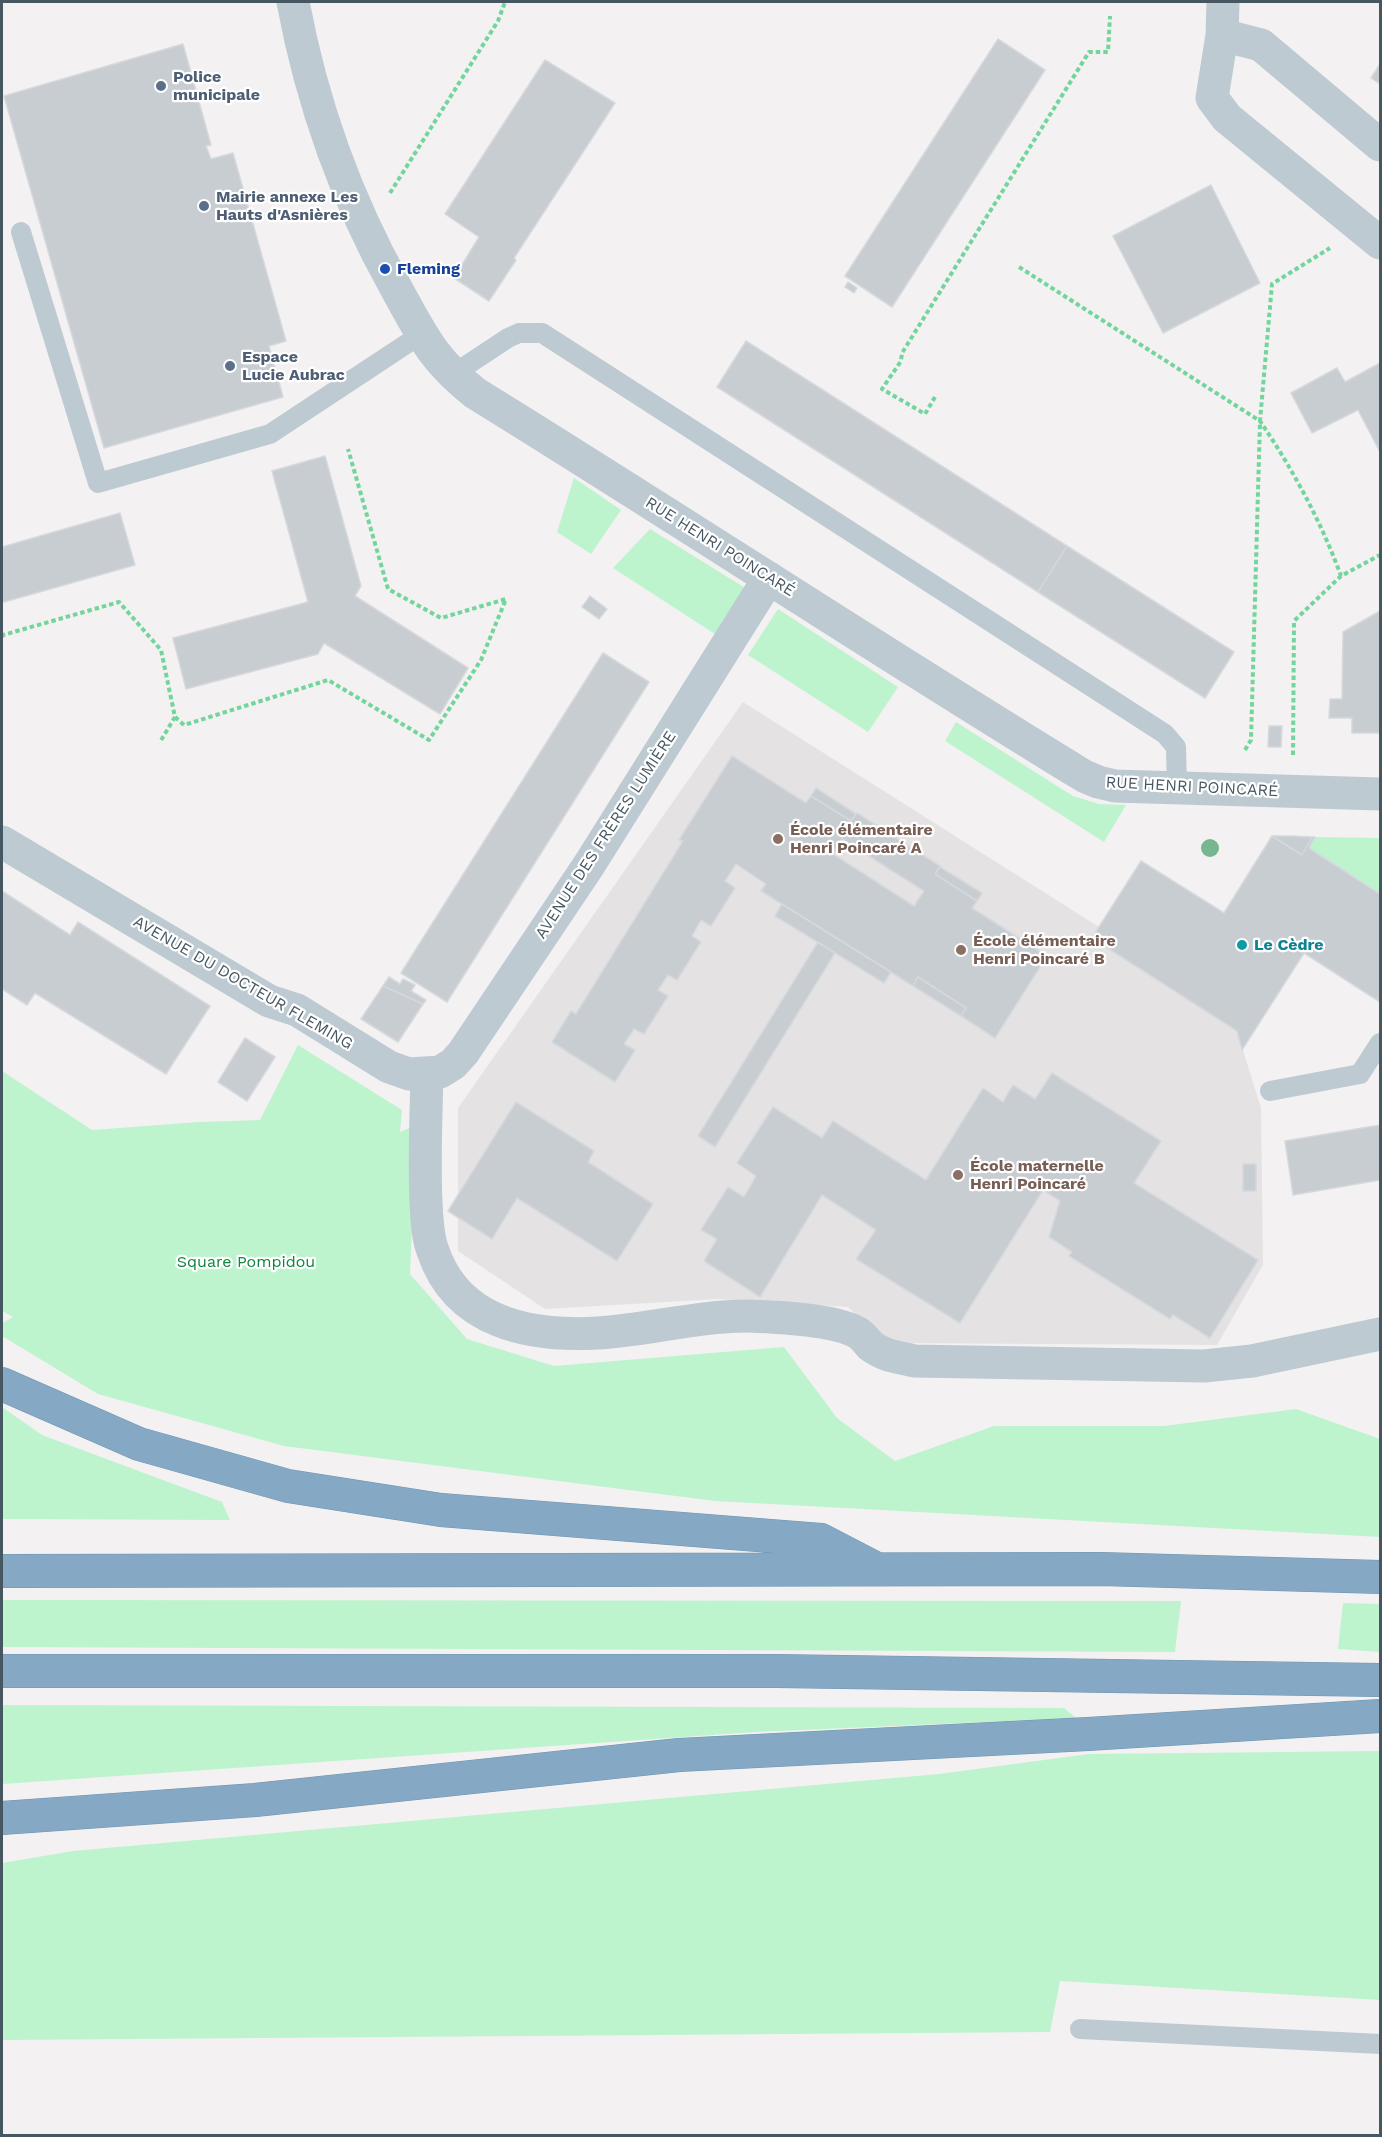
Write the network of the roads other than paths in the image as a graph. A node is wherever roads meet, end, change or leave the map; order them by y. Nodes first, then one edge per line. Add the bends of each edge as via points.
1 (293, 2) edge
2 (1223, 2) edge
3 (1222, 35) junction
4 (1380, 145) edge
5 (21, 232) dead end
6 (1380, 243) edge
7 (420, 335) junction
8 (452, 375) junction
9 (769, 578) junction
10 (1177, 789) junction
11 (1380, 794) edge
12 (2, 842) edge
13 (1380, 1043) edge
14 (427, 1074) junction
15 (1270, 1091) dead end
16 (1380, 1334) edge
17 (2, 1384) edge
18 (879, 1570) junction
19 (2, 1571) edge
20 (1380, 1577) edge
21 (2, 1671) edge
22 (1380, 1680) edge
23 (1380, 1716) edge
24 (4, 1819) edge
25 (1080, 2029) dead end
26 (1380, 2044) edge

1 - 7 street, RUE HENRI POINCARÉ via 333,155 364,228
2 - 3 street
3 - 4 street via 1261,45
3 - 6 street via 1212,98 1227,118
5 - 7 lane via 98,483 270,434
7 - 8 street, RUE HENRI POINCARÉ
8 - 9 street, RUE HENRI POINCARÉ
8 - 10 lane via 508,338 519,333 542,333 1165,734 1176,747
9 - 10 street, RUE HENRI POINCARÉ via 1084,776 1116,786
9 - 14 street, AVENUE DES FRÈRES LUMIÈRE via 589,865 463,1053 440,1072
10 - 11 street, RUE HENRI POINCARÉ
12 - 14 street, AVENUE DU DOCTEUR FLEMING via 269,1001 297,1010 389,1067 409,1074
13 - 15 lane via 1360,1074
14 - 16 street via 424,1164 432,1249 443,1276 473,1308 504,1323 565,1334 745,1316 821,1321 859,1333 886,1355 914,1361 1204,1366 1252,1361
17 - 18 highway via 139,1444 288,1486 441,1510 821,1540
18 - 19 highway
18 - 20 highway via 1101,1569
21 - 22 highway via 776,1671
23 - 24 highway via 679,1755 255,1800
25 - 26 lane

